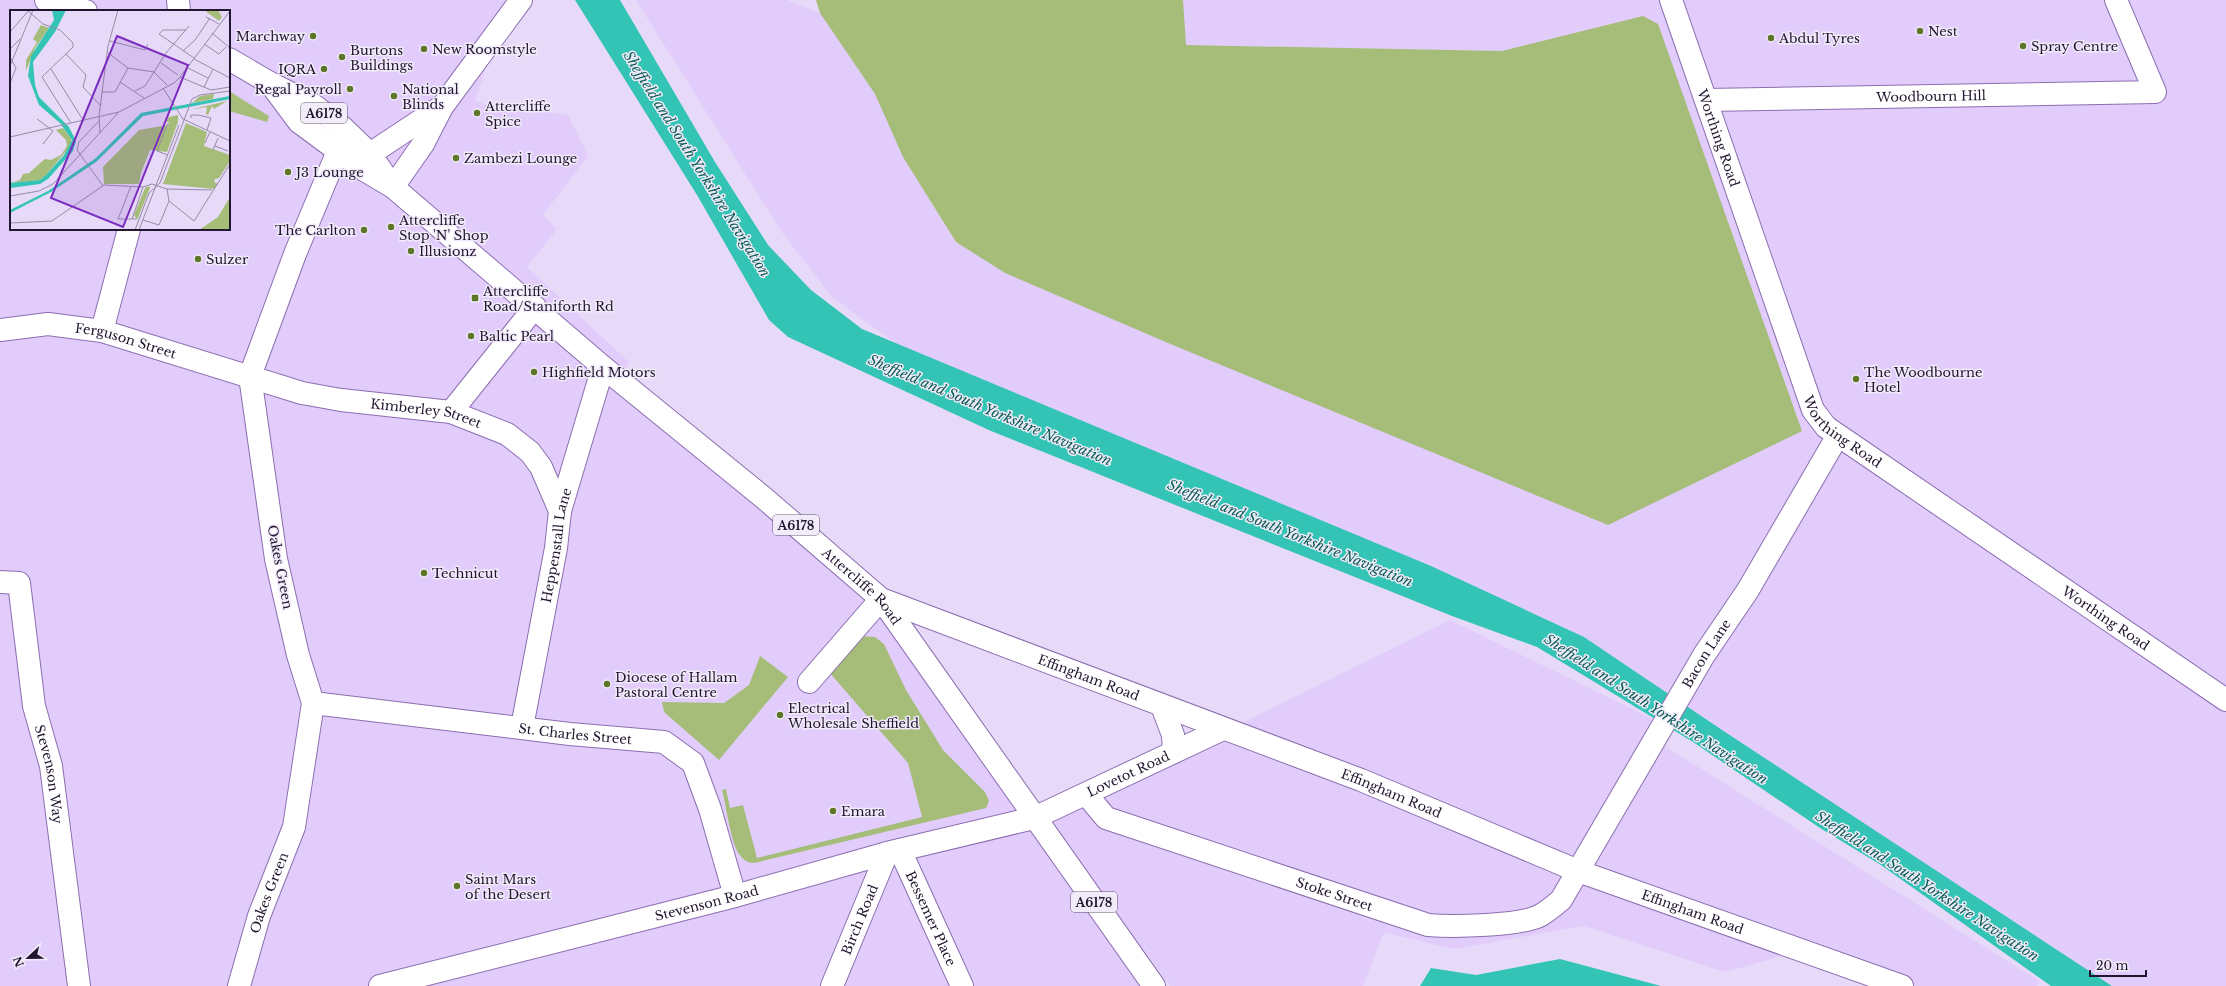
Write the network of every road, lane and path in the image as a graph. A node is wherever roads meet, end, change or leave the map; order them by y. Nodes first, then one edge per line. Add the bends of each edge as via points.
1 (46, 0) edge
2 (178, 0) edge
3 (521, 0) edge
4 (1671, 0) edge
5 (2116, 0) edge
6 (82, 10) edge
7 (179, 10) edge
8 (230, 60) edge
9 (270, 83) junction
10 (1707, 100) junction
11 (442, 107) junction
12 (338, 151) junction
13 (367, 162) junction
14 (393, 187) junction
15 (129, 230) edge
16 (535, 307) junction
17 (0, 330) edge
18 (102, 331) junction
19 (603, 367) junction
20 (250, 376) junction
21 (451, 412) junction
22 (1837, 437) junction
23 (560, 511) junction
24 (0, 582) edge
25 (881, 600) junction
26 (809, 682) dead end
27 (2226, 700) edge
28 (313, 703) junction
29 (1162, 706) junction
30 (522, 727) junction
31 (1223, 729) junction
32 (1174, 752) junction
33 (1086, 794) junction
34 (1034, 818) junction
35 (894, 851) junction
36 (1578, 871) junction
37 (735, 896) junction
38 (79, 986) edge
39 (239, 986) edge
40 (380, 986) edge
41 (832, 986) edge
42 (962, 986) edge
43 (1154, 986) edge
44 (1902, 986) edge

1 - 6 street
2 - 7 street
3 - 11 street
4 - 10 street, Worthing Road
5 - 10 street, Woodbourn Hill via 2155,92
8 - 9 street, Attercliffe Road / A6178
9 - 12 street, Attercliffe Road / A6178 via 299,122
9 - 13 street, Attercliffe Road / A6178 via 312,104 351,135
10 - 22 street, Worthing Road via 1813,410
11 - 13 street
11 - 14 street via 423,144
12 - 13 street, Attercliffe Road / A6178
12 - 20 street, Oakes Green via 295,254
13 - 14 street, Attercliffe Road / A6178
14 - 16 street, Attercliffe Road / A6178
15 - 18 street
16 - 19 street, Attercliffe Road / A6178
16 - 21 street
17 - 18 street, Ferguson Street via 48,324
18 - 20 street, Ferguson Street
19 - 23 street, Heppenstall Lane
19 - 25 street, Attercliffe Road / A6178 via 764,498
20 - 21 street, Kimberley Street via 302,393 341,400
20 - 28 street, Oakes Green via 276,559 298,655
21 - 23 street, Kimberley Street via 507,434 525,448 540,467
22 - 27 street, Worthing Road
22 - 36 street, Bacon Lane via 1748,590 1704,655
23 - 30 street, Heppenstall Lane via 556,548
24 - 38 street, Stevenson Way via 19,582 34,706 51,766
25 - 26 street
25 - 29 street, Effingham Road
25 - 34 street, Attercliffe Road / A6178
28 - 30 street, St. Charles Street
28 - 39 street, Oakes Green via 294,827 259,916
29 - 31 street, Effingham Road
29 - 32 street via 1173,735
30 - 37 street, St. Charles Street via 664,742 692,763 710,809
31 - 32 street, Lovetot Road
31 - 36 street, Effingham Road via 1361,780
32 - 33 street, Lovetot Road
33 - 34 street, Lovetot Road
33 - 36 street, Stoke Street via 1106,818 1428,925 1454,927 1512,922 1540,916 1561,900
34 - 35 street, Stevenson Road
34 - 43 street, Attercliffe Road / A6178
35 - 37 street, Stevenson Road
35 - 41 street, Birch Road
35 - 42 street, Bessemer Place
36 - 44 street, Effingham Road
37 - 40 street, Stevenson Road

